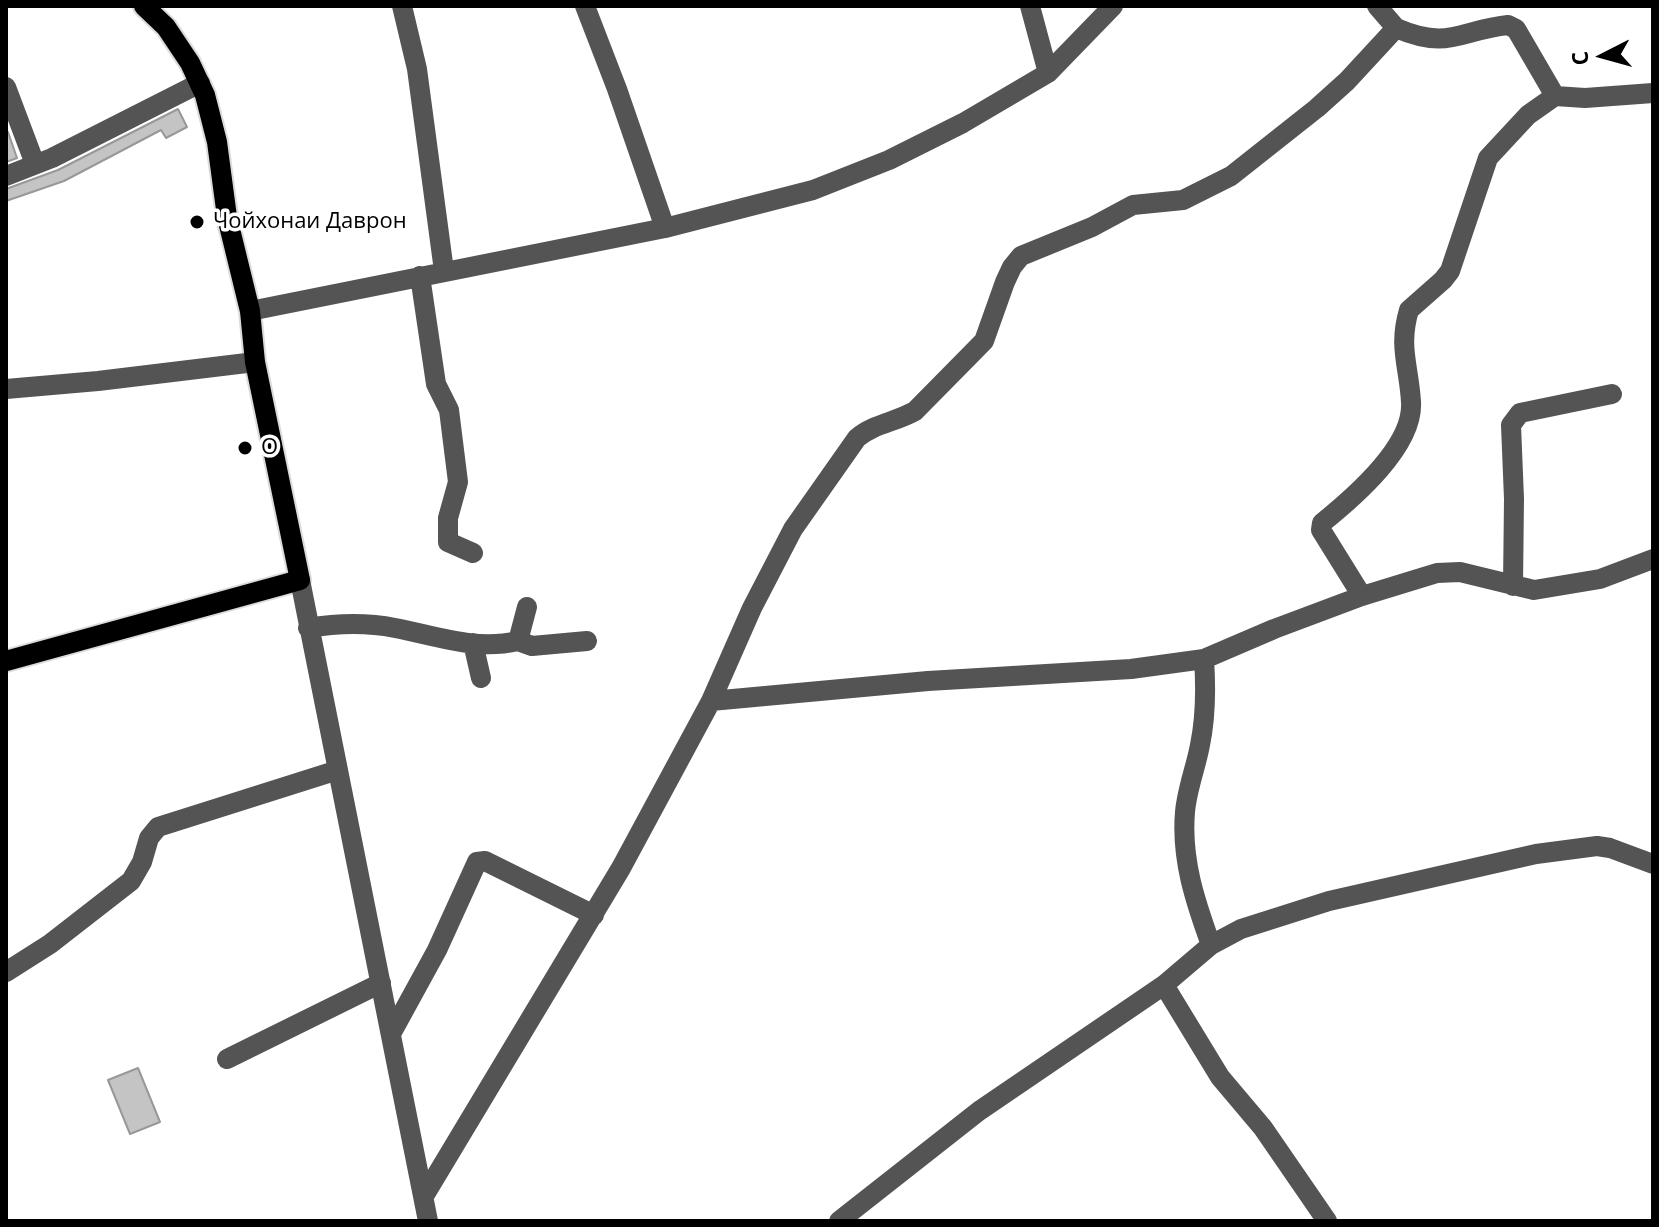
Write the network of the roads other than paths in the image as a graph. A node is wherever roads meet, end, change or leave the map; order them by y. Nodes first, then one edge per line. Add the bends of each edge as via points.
1 (144, 6) edge
2 (402, 6) edge
3 (585, 6) edge
4 (1030, 6) edge
5 (1113, 6) edge
6 (1377, 6) edge
7 (1396, 28) junction
8 (1048, 73) junction
9 (200, 83) junction
10 (6, 87) edge
11 (1653, 93) edge
12 (1555, 96) junction
13 (35, 164) junction
14 (6, 176) edge
15 (665, 228) junction
16 (444, 271) junction
17 (420, 276) junction
18 (250, 311) junction
19 (255, 362) junction
20 (6, 389) edge
21 (1612, 394) dead end
22 (473, 553) dead end
23 (1653, 559) edge
24 (300, 580) junction
25 (1513, 586) junction
26 (1362, 596) junction
27 (527, 607) dead end
28 (308, 628) junction
29 (518, 641) junction
30 (587, 641) dead end
31 (473, 643) junction
32 (1204, 659) junction
33 (6, 661) edge
34 (481, 678) dead end
35 (711, 701) junction
36 (338, 770) junction
37 (1653, 864) edge
38 (594, 915) junction
39 (1211, 945) junction
40 (6, 972) edge
41 (381, 983) junction
42 (1164, 985) junction
43 (391, 1034) junction
44 (227, 1059) dead end
45 (424, 1196) junction
46 (428, 1221) edge
47 (839, 1221) edge
48 (1327, 1221) edge

1 - 9 main road via 166,27
2 - 16 street via 417,69
3 - 15 street
4 - 8 street
5 - 8 street
6 - 7 street
7 - 12 street via 1419,38 1445,40 1512,26
7 - 35 street via 1317,108 1231,176 1183,200 1133,205 1021,256 1005,282 984,341 915,411 866,430 838,462 793,529
8 - 15 street via 889,160 813,190
9 - 13 street
9 - 18 main road
10 - 13 street
11 - 12 street
12 - 26 street via 1528,115 1488,158 1450,271 1409,310 1403,354 1411,398 1408,423 1374,477 1321,527
13 - 14 street
15 - 16 street
16 - 17 street
17 - 18 street
17 - 22 street via 436,384 449,410 458,482 448,542
18 - 19 main road
19 - 20 street
19 - 24 main road
21 - 25 street via 1520,413 1511,425
23 - 25 street via 1560,587
24 - 28 street
24 - 33 main road
25 - 26 street via 1460,572 1437,573
26 - 32 street
27 - 29 street
28 - 31 street via 370,624
28 - 36 street
29 - 30 street via 532,646
29 - 31 street
31 - 34 street
32 - 35 street
32 - 39 street via 1205,721 1185,809 1184,839 1196,903
35 - 38 street
36 - 40 street via 158,827 131,881
36 - 41 street
37 - 39 street via 1597,846 1536,854 1278,915
38 - 43 street via 485,861 477,862
38 - 45 street
39 - 42 street
41 - 43 street
41 - 44 street
42 - 47 street via 979,1111
42 - 48 street via 1220,1077 1263,1128
43 - 45 street
45 - 46 street

